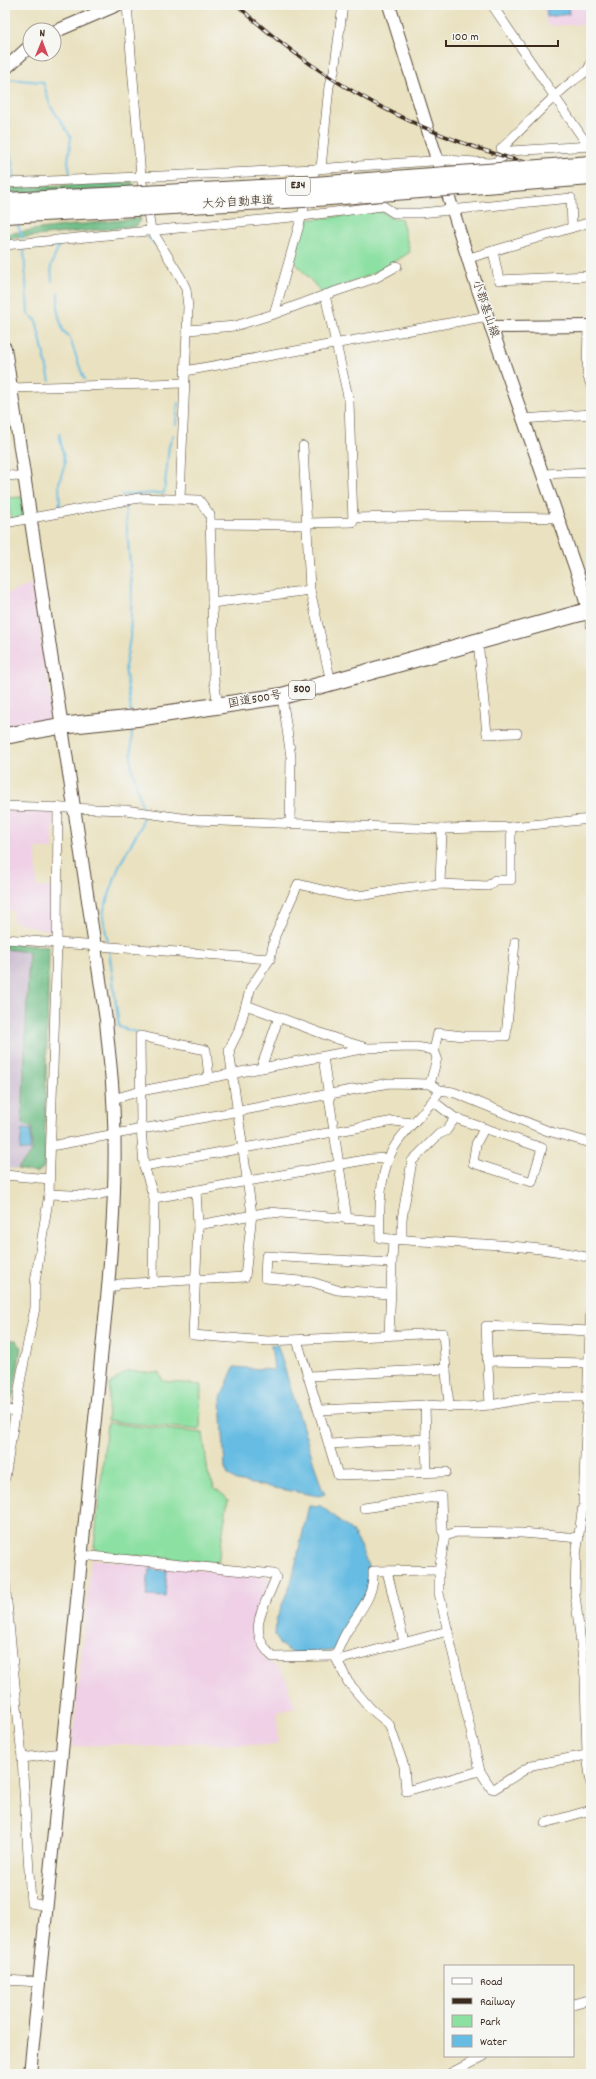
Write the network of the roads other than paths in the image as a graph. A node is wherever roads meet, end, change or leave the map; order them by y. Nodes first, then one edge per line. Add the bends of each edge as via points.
1 (117, 5) edge
2 (127, 5) edge
3 (343, 5) edge
4 (389, 5) edge
5 (492, 5) edge
6 (62, 29) edge
7 (22, 53) edge
8 (591, 62) edge
9 (5, 69) edge
10 (555, 98) junction
11 (590, 146) edge
12 (501, 149) dead end
13 (438, 161) junction
14 (591, 164) edge
15 (318, 168) junction
16 (140, 177) junction
17 (591, 177) edge
18 (5, 183) edge
19 (5, 201) edge
20 (148, 208) junction
21 (453, 209) junction
22 (5, 215) edge
23 (302, 216) junction
24 (591, 222) edge
25 (5, 225) edge
26 (572, 226) junction
27 (151, 229) junction
28 (5, 245) edge
29 (493, 251) junction
30 (469, 258) junction
31 (397, 266) dead end
32 (591, 276) edge
33 (325, 295) junction
34 (274, 314) junction
35 (489, 321) junction
36 (589, 326) edge
37 (188, 330) junction
38 (337, 344) junction
39 (5, 348) edge
40 (186, 371) junction
41 (184, 383) junction
42 (591, 384) edge
43 (11, 388) junction
44 (591, 414) edge
45 (523, 419) junction
46 (302, 446) dead end
47 (591, 472) edge
48 (542, 474) junction
49 (5, 475) edge
50 (24, 477) junction
51 (180, 498) junction
52 (352, 518) junction
53 (557, 518) junction
54 (30, 519) junction
55 (5, 523) edge
56 (210, 524) junction
57 (307, 524) junction
58 (310, 590) junction
59 (212, 603) junction
60 (590, 610) edge
61 (591, 626) edge
62 (478, 641) junction
63 (330, 682) junction
64 (282, 696) junction
65 (218, 706) junction
66 (60, 726) junction
67 (517, 733) dead end
68 (5, 736) edge
69 (5, 806) edge
70 (58, 807) junction
71 (74, 807) junction
72 (591, 820) edge
73 (290, 823) junction
74 (511, 827) junction
75 (442, 829) junction
76 (440, 884) junction
77 (5, 939) edge
78 (515, 942) dead end
79 (57, 943) junction
80 (95, 946) junction
81 (270, 959) junction
82 (246, 1004) junction
83 (280, 1017) junction
84 (367, 1048) junction
85 (434, 1050) junction
86 (323, 1057) junction
87 (261, 1068) junction
88 (231, 1074) junction
89 (209, 1078) junction
90 (430, 1084) junction
91 (440, 1090) junction
92 (141, 1091) junction
93 (328, 1095) junction
94 (113, 1099) junction
95 (433, 1101) junction
96 (238, 1112) junction
97 (455, 1118) junction
98 (413, 1122) junction
99 (141, 1128) junction
100 (484, 1129) junction
101 (334, 1132) junction
102 (114, 1134) junction
103 (591, 1143) edge
104 (51, 1146) junction
105 (243, 1148) junction
106 (388, 1158) junction
107 (339, 1165) junction
108 (144, 1166) junction
109 (5, 1175) edge
110 (48, 1179) junction
111 (248, 1181) junction
112 (196, 1190) junction
113 (113, 1191) junction
114 (49, 1194) junction
115 (154, 1198) junction
116 (252, 1214) junction
117 (348, 1219) junction
118 (379, 1221) junction
119 (198, 1225) junction
120 (397, 1239) junction
121 (591, 1258) edge
122 (391, 1263) junction
123 (196, 1280) junction
124 (153, 1282) junction
125 (108, 1288) junction
126 (390, 1294) junction
127 (591, 1306) edge
128 (590, 1331) junction
129 (389, 1336) junction
130 (297, 1340) junction
131 (487, 1361) junction
132 (588, 1363) junction
133 (446, 1369) junction
134 (309, 1376) junction
135 (587, 1397) junction
136 (490, 1405) junction
137 (426, 1406) junction
138 (448, 1407) junction
139 (5, 1409) edge
140 (320, 1410) junction
141 (16, 1412) junction
142 (426, 1439) junction
143 (329, 1444) junction
144 (587, 1468) edge
145 (427, 1472) junction
146 (446, 1472) dead end
147 (5, 1478) edge
148 (364, 1508) dead end
149 (445, 1536) junction
150 (579, 1538) junction
151 (81, 1555) junction
152 (439, 1570) junction
153 (387, 1571) junction
154 (5, 1582) edge
155 (448, 1631) junction
156 (404, 1642) junction
157 (336, 1658) junction
158 (61, 1753) junction
159 (587, 1755) junction
160 (22, 1758) junction
161 (480, 1771) junction
162 (591, 1784) edge
163 (591, 1810) edge
164 (545, 1823) dead end
165 (46, 1906) junction
166 (5, 1980) edge
167 (39, 1982) junction
168 (591, 1999) edge
169 (574, 2004) edge
170 (482, 2057) edge
171 (30, 2074) edge
172 (449, 2074) edge

1 - 6 street
2 - 16 street
3 - 15 street
4 - 13 street, 小郡基山線
5 - 10 street
7 - 9 street
8 - 10 street via 587,72
10 - 11 street
10 - 12 street
11 - 13 street via 510,151 491,163
13 - 15 street
13 - 21 street, 小郡基山線
14 - 19 highway, 大分自動車道 / E34, bridge via 293,187
15 - 16 street
15 - 23 street
16 - 18 street
16 - 27 street
17 - 20 highway, 大分自動車道 / E34, bridge
20 - 22 highway, 大分自動車道 / E34, bridge
20 - 25 highway, bridge
21 - 23 street via 439,212 394,213 383,206
21 - 26 street via 571,198
21 - 30 street, 小郡基山線
23 - 27 street
23 - 34 street
24 - 26 street
26 - 29 street
27 - 28 street
27 - 37 street via 182,278 186,289
29 - 30 street
29 - 32 street via 499,280
30 - 35 street, 小郡基山線
31 - 33 street via 375,278
33 - 34 street
33 - 38 street
34 - 37 street via 235,326
35 - 36 street
35 - 38 street
35 - 45 street, 小郡基山線
36 - 42 street via 587,374
37 - 40 street
38 - 40 street
38 - 52 street via 350,401
39 - 43 street
40 - 41 street
41 - 43 street
41 - 51 street
43 - 50 street
44 - 45 street
45 - 48 street, 小郡基山線
46 - 57 street
47 - 48 street
48 - 53 street, 小郡基山線
49 - 50 street
50 - 54 street
51 - 54 street via 139,498
51 - 56 street via 199,500 210,515
52 - 53 street
52 - 57 street via 353,522
53 - 60 street, 小郡基山線
54 - 55 street
54 - 66 street
56 - 57 street
56 - 59 street
57 - 58 street
58 - 59 street
58 - 63 street
59 - 65 street via 214,680
60 - 61 street
60 - 62 highway, 国道500号 / 500
62 - 63 highway, 国道500号 / 500
62 - 67 street via 487,734
63 - 64 highway, 国道500号 / 500
64 - 65 highway, 国道500号 / 500
64 - 73 street via 291,756
65 - 66 highway, 国道500号 / 500
66 - 68 highway, 国道500号 / 500
66 - 71 street
69 - 70 street
70 - 71 street
70 - 79 street
71 - 73 street via 125,810 196,820
71 - 80 street
72 - 74 street
73 - 75 street
74 - 75 street
74 - 76 street via 511,880 495,880 488,886
75 - 76 street
76 - 81 street via 347,896 298,884 275,936
77 - 79 street
78 - 85 street via 506,1036 438,1033
79 - 80 street
79 - 104 street
80 - 81 street
80 - 94 street via 106,1020
81 - 82 street via 251,987
82 - 83 street
82 - 88 street via 238,1032 229,1050
83 - 84 street
83 - 87 street
84 - 85 street via 416,1047
84 - 86 street
85 - 90 street via 437,1058
86 - 87 street
86 - 93 street
87 - 88 street
88 - 89 street
88 - 96 street
89 - 92 street
89 - 92 street via 206,1050 140,1036
90 - 91 street
90 - 93 street via 389,1083
91 - 95 street
91 - 103 street via 453,1092 548,1131
92 - 94 street
92 - 99 street
93 - 96 street
93 - 101 street
94 - 102 street
95 - 97 street
95 - 98 street
96 - 99 street
96 - 105 street
97 - 100 street
97 - 120 street via 446,1131 439,1134 412,1161
98 - 101 street via 394,1122
98 - 106 street
99 - 102 street
99 - 108 street
100 - 100 street via 542,1148 532,1182 473,1163 472,1156
101 - 105 street
101 - 107 street
102 - 104 street
102 - 113 street
104 - 110 street
105 - 108 street
105 - 111 street
106 - 107 street
106 - 118 street via 382,1182
107 - 111 street
107 - 117 street
108 - 115 street
109 - 110 street
110 - 114 street
111 - 112 street
111 - 116 street
112 - 115 street
112 - 119 street
113 - 114 street via 94,1196
113 - 125 street via 113,1234
114 - 141 street via 35,1282 35,1308
115 - 124 street
116 - 117 street via 269,1212
116 - 119 street
116 - 123 street via 245,1277
117 - 118 street
118 - 120 street via 380,1238
119 - 123 street
120 - 121 street via 527,1246
120 - 122 street
122 - 126 street
122 - 126 street via 266,1256 265,1278 312,1282 337,1290
123 - 124 street
123 - 130 street via 193,1335 268,1341
124 - 125 street via 118,1284
125 - 151 street
126 - 129 street
127 - 128 street
128 - 131 street via 486,1326
128 - 132 street
129 - 130 street
129 - 133 street via 444,1333
130 - 134 street
131 - 132 street
131 - 136 street
132 - 135 street
133 - 134 street
133 - 138 street
134 - 140 street
135 - 136 street via 536,1397
135 - 144 street
136 - 138 street
137 - 138 street
137 - 140 street
137 - 142 street
139 - 141 street
140 - 143 street
141 - 147 street
142 - 143 street
142 - 145 street
143 - 145 street via 338,1475
144 - 150 street
145 - 146 street
148 - 149 street via 441,1496 442,1530
149 - 150 street via 456,1532 522,1533
149 - 152 street
150 - 159 street via 575,1594 585,1677
151 - 157 street via 274,1574 276,1577 261,1611 258,1636 264,1648 273,1657
151 - 158 street
152 - 153 street
152 - 155 street via 439,1593
153 - 156 street
153 - 157 street via 373,1571 370,1597 345,1634
154 - 160 street
155 - 156 street
155 - 161 street
156 - 157 street
157 - 161 street via 348,1682 389,1724 404,1766 406,1791
158 - 160 street
158 - 165 street
159 - 161 street via 532,1765 494,1789
159 - 162 street
160 - 165 street via 30,1903
163 - 164 street
165 - 167 street
166 - 167 street
167 - 171 street
168 - 169 street
170 - 172 street

